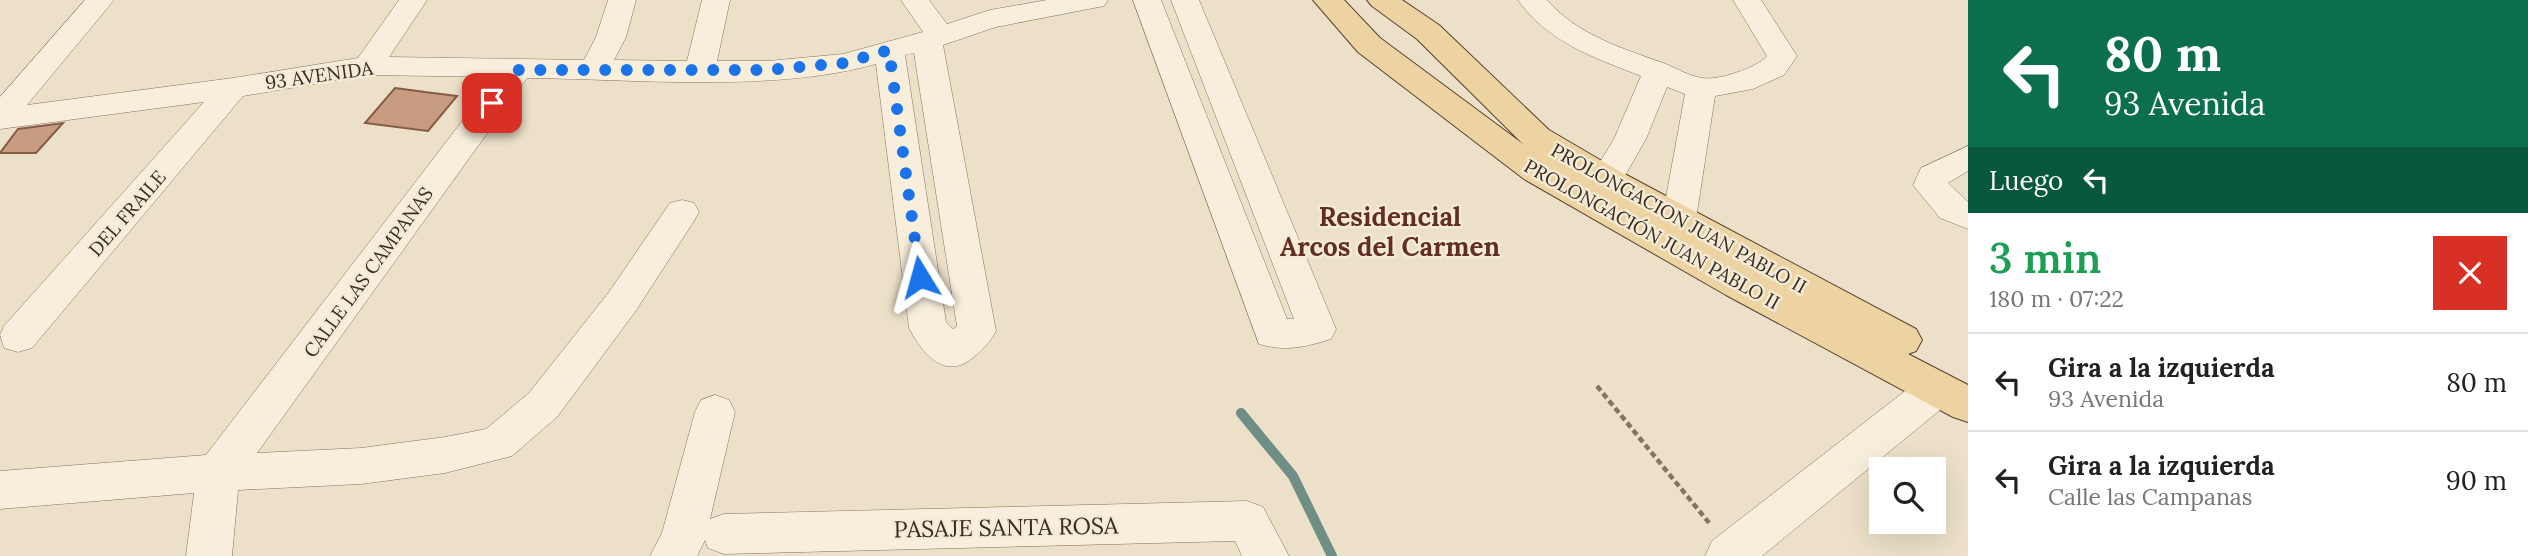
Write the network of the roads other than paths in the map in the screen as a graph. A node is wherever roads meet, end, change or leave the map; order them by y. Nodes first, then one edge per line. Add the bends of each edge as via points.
1 (100, 0) edge
2 (413, 0) edge
3 (622, 0) edge
4 (716, 0) edge
5 (915, 0) edge
6 (1094, 0) edge
7 (1147, 0) edge
8 (1185, 0) edge
9 (1382, 0) edge
10 (1532, 0) edge
11 (1747, 0) edge
12 (1327, 1) edge
13 (934, 38) junction
14 (889, 50) junction
15 (368, 66) junction
16 (594, 69) junction
17 (1468, 69) junction
18 (517, 70) junction
19 (699, 71) junction
20 (1401, 71) junction
21 (1657, 74) junction
22 (233, 88) junction
23 (1701, 89) junction
24 (0, 118) edge
25 (1968, 157) edge
26 (1606, 180) junction
27 (682, 212) dead end
28 (1968, 217) edge
29 (1679, 219) junction
30 (18, 337) dead end
31 (1958, 390) edge
32 (715, 412) dead end
33 (218, 473) junction
34 (0, 490) edge
35 (724, 534) dead end
36 (890, 543) edge
37 (1731, 554) edge
38 (209, 556) edge
39 (673, 556) edge
40 (1266, 556) edge

1 - 24 street
2 - 15 street
3 - 16 street via 611,37
4 - 19 street
5 - 13 street
6 - 13 street, 93 AVENIDA via 990,19
7 - 8 street via 1273,333 1317,329
9 - 17 main road, PROLONGACION JUAN PABLO II via 1428,32
10 - 21 street via 1548,19 1593,47
11 - 23 street via 1782,56 1773,68 1742,82
12 - 20 main road, PROLONGACIÓN JUAN PABLO II via 1369,46
13 - 14 street, 93 AVENIDA
13 - 14 street via 977,331 952,353 928,328
14 - 19 street, 93 AVENIDA via 844,63
15 - 18 street, 93 AVENIDA
15 - 22 street, 93 AVENIDA
16 - 18 street, 93 AVENIDA
16 - 19 street, 93 AVENIDA
17 - 20 main road via 1442,52 1427,49 1404,55 1399,62
17 - 26 main road, PROLONGACION JUAN PABLO II via 1537,138
18 - 33 street, CALLE LAS CAMPANAS
20 - 31 main road, PROLONGACIÓN JUAN PABLO II via 1517,158 1568,190 1740,285
21 - 23 street
21 - 26 street via 1630,139
22 - 24 street, 93 AVENIDA
22 - 30 street, DEL FRAILE
23 - 29 street
25 - 28 street via 1933,176 1930,185 1952,209
26 - 29 main road, PROLONGACION JUAN PABLO II
27 - 33 street via 622,302 543,405 496,444 361,466
29 - 31 main road, PROLONGACION JUAN PABLO II
31 - 37 street
32 - 39 street via 683,539
33 - 34 street
33 - 38 street
35 - 36 street, PASAJE SANTA ROSA
36 - 40 street, PASAJE SANTA ROSA via 1247,521

